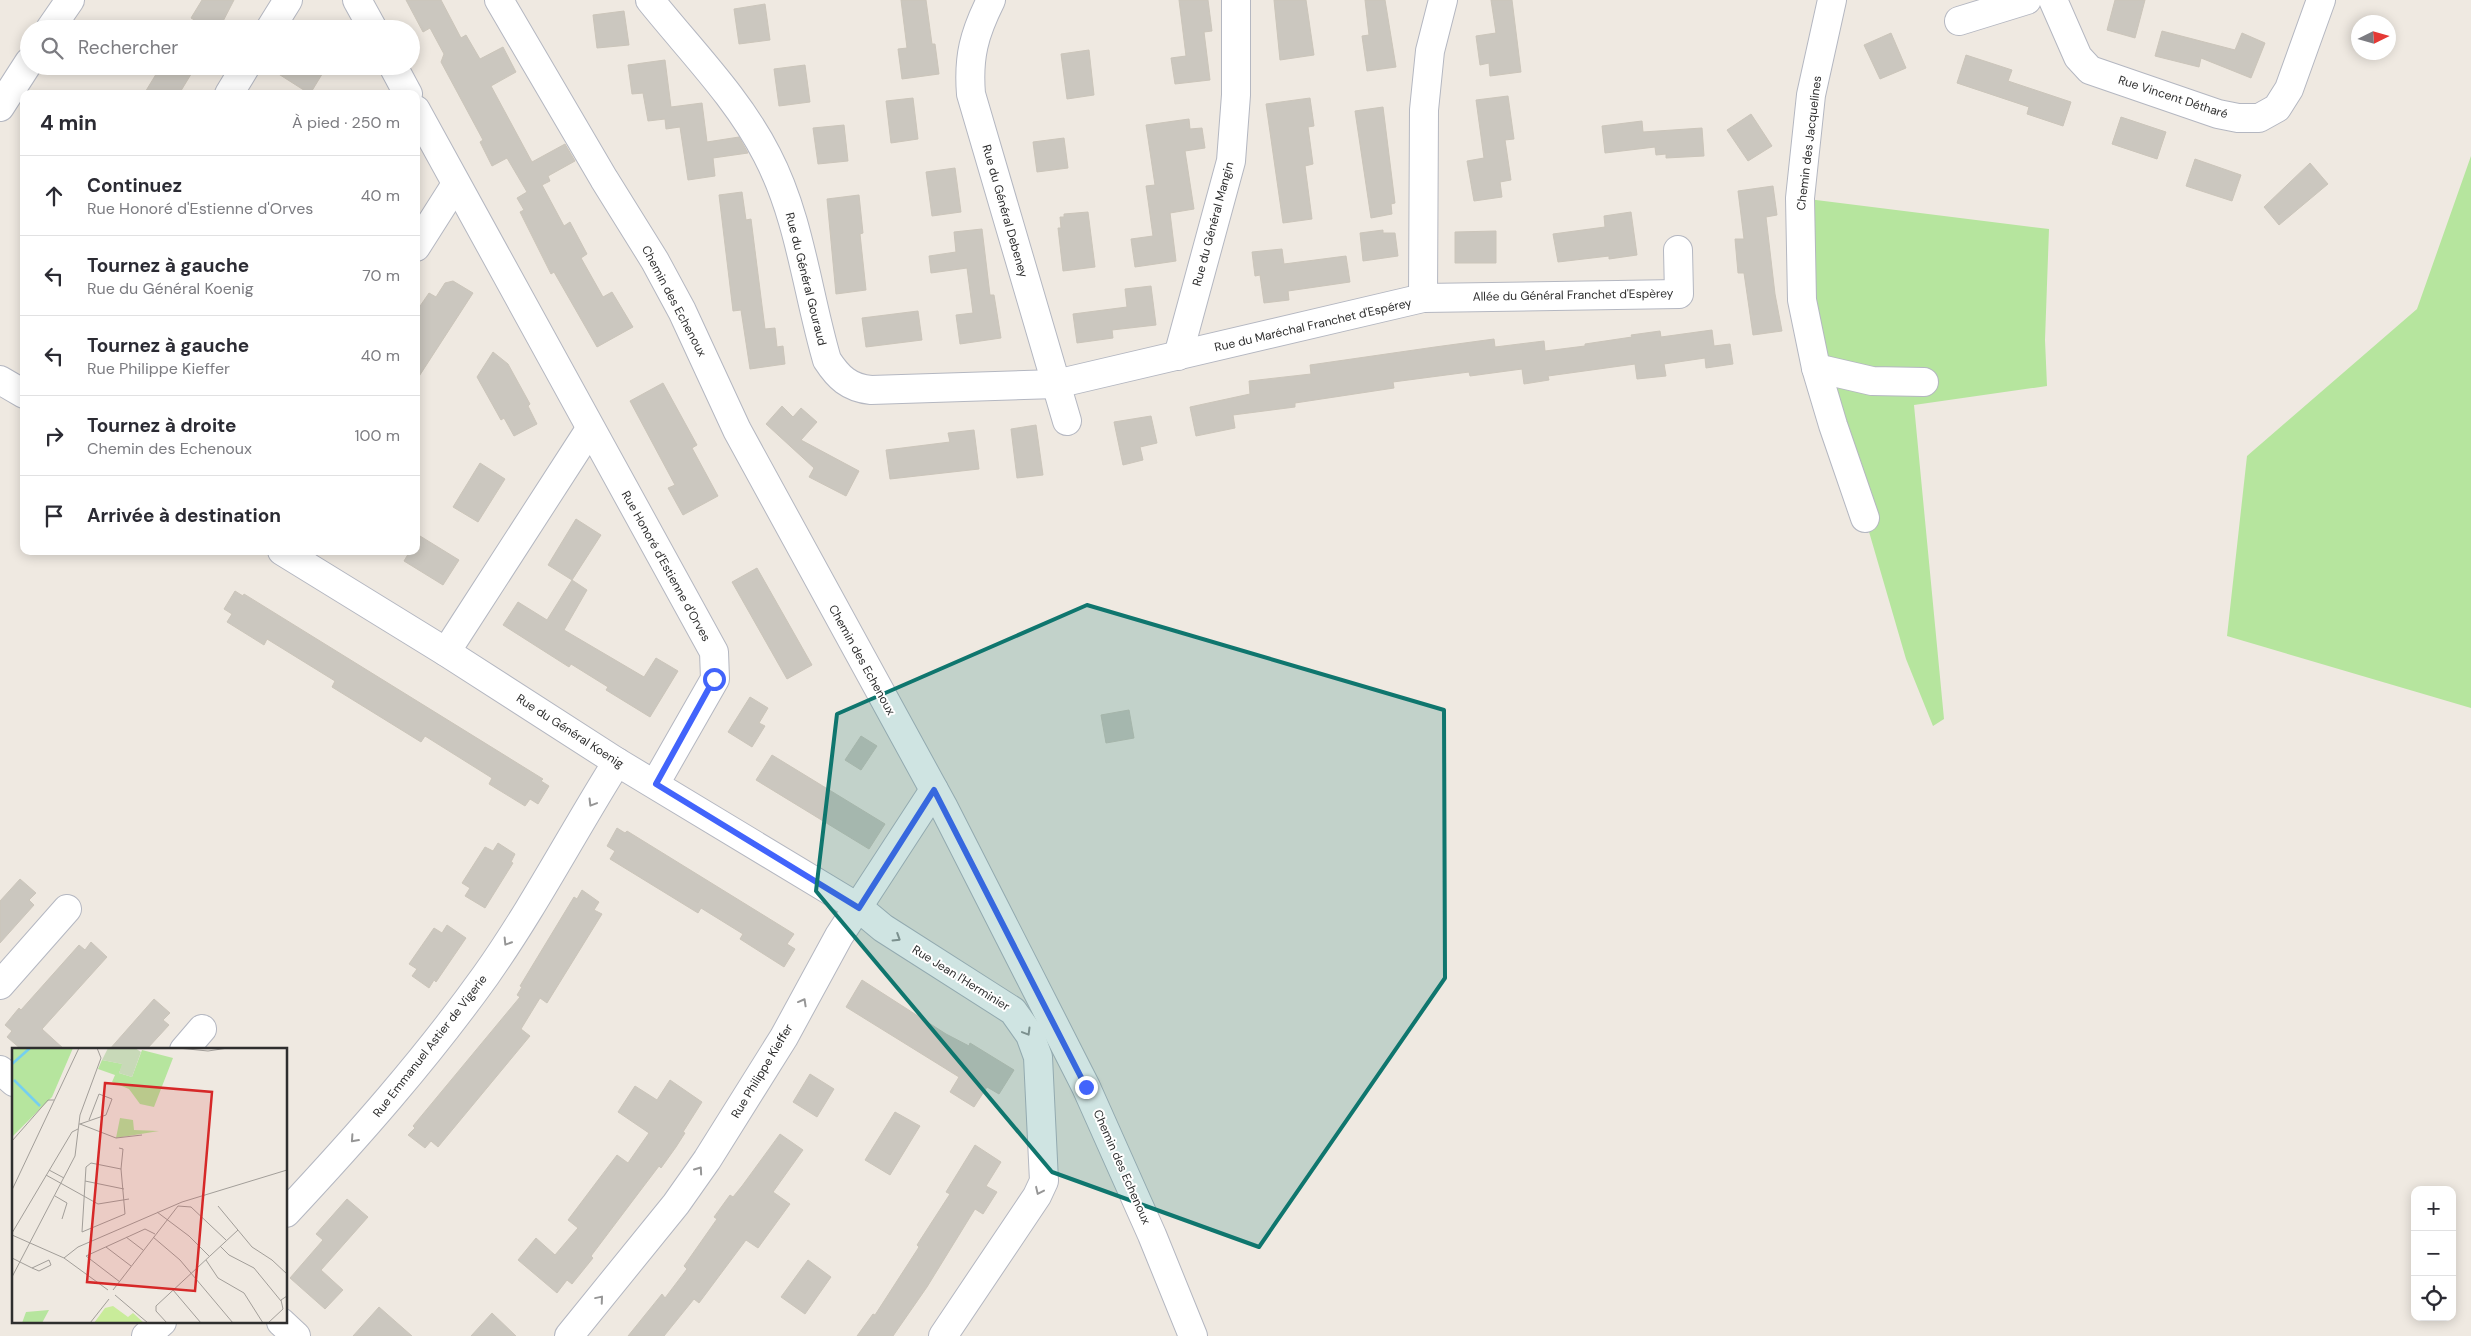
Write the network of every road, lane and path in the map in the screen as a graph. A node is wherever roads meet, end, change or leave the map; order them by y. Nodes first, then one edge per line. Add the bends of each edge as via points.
1 (70, 0) edge
2 (288, 0) edge
3 (357, 0) edge
4 (499, 0) edge
5 (650, 0) edge
6 (991, 0) edge
7 (1236, 0) edge
8 (1443, 0) edge
9 (1832, 0) edge
10 (2027, 0) edge
11 (2053, 0) edge
12 (2321, 0) edge
13 (56, 20) edge
14 (276, 20) edge
15 (368, 20) edge
16 (1959, 22) dead end
17 (20, 75) edge
18 (241, 75) edge
19 (398, 75) edge
20 (231, 90) edge
21 (406, 90) edge
22 (0, 106) edge
23 (420, 117) edge
24 (456, 184) junction
25 (420, 241) edge
26 (1678, 250) dead end
27 (1423, 298) junction
28 (1178, 356) junction
29 (1816, 368) junction
30 (0, 380) edge
31 (1924, 382) dead end
32 (1056, 384) junction
33 (20, 392) edge
34 (1067, 421) dead end
35 (590, 429) junction
36 (1865, 518) dead end
37 (288, 555) edge
38 (446, 652) junction
39 (617, 762) junction
40 (656, 784) junction
41 (934, 790) junction
42 (67, 908) dead end
43 (859, 908) junction
44 (0, 984) edge
45 (202, 1029) dead end
46 (186, 1048) edge
47 (0, 1070) edge
48 (12, 1080) edge
49 (288, 1211) edge
50 (160, 1324) edge
51 (283, 1324) edge
52 (146, 1336) edge
53 (296, 1336) edge
54 (569, 1336) edge
55 (943, 1336) edge
56 (1193, 1336) edge

1 - 13 street
2 - 14 street
3 - 15 street
4 - 41 street, Chemin des Echenoux via 655,261 737,430
5 - 32 street, Rue du Général Gouraud via 738,108 768,157 792,220 827,360 837,375 860,389 871,390
6 - 32 street, Rue du Général Debeney via 971,49 972,94
7 - 28 street, Rue du Général Mangin via 1236,94 1231,160
8 - 27 street, Rue du Maréchal Franchet d'Espérey via 1430,51 1424,110
9 - 29 street, Chemin des Jacquelines via 1812,95 1800,198 1802,300
10 - 16 street
11 - 12 street, Rue Vincent Détharé via 2078,57 2090,70 2218,114 2259,118 2277,108 2289,89
17 - 22 street
18 - 20 street
19 - 21 street
23 - 24 street, Rue Honoré d'Estienne d'Orves
24 - 25 street
24 - 35 street, Rue Honoré d'Estienne d'Orves
26 - 27 street, Allée du Général Franchet d'Espèrey via 1679,294
27 - 28 street, Rue du Maréchal Franchet d'Espérey
28 - 32 street, Rue du Maréchal Franchet d'Espérey
29 - 31 street via 1872,381
29 - 36 street, Chemin des Jacquelines
30 - 33 street
32 - 34 street, Rue du Général Debeney
35 - 38 street
35 - 40 street, Rue Honoré d'Estienne d'Orves via 714,652 714,679
37 - 38 street, Rue du Général Koenig
38 - 39 street, Rue du Général Koenig
39 - 40 street, Rue du Général Koenig
39 -> 49 street, Rue Emmanuel Astier de Vigerie via 487,973 456,1016 372,1120
40 - 43 street, Rue du Général Koenig
41 - 43 street, Rue Philippe Kieffer
41 - 56 street, Chemin des Echenoux via 1086,1087
42 - 44 street
54 -> 43 street, Rue Philippe Kieffer via 632,1260 706,1160 784,1037 839,936
43 -> 55 street, Rue Jean l'Herminier via 883,928 1013,1011 1030,1035 1038,1057 1044,1180 1032,1204
45 - 46 street
47 - 48 street
50 - 52 street
51 - 53 street

